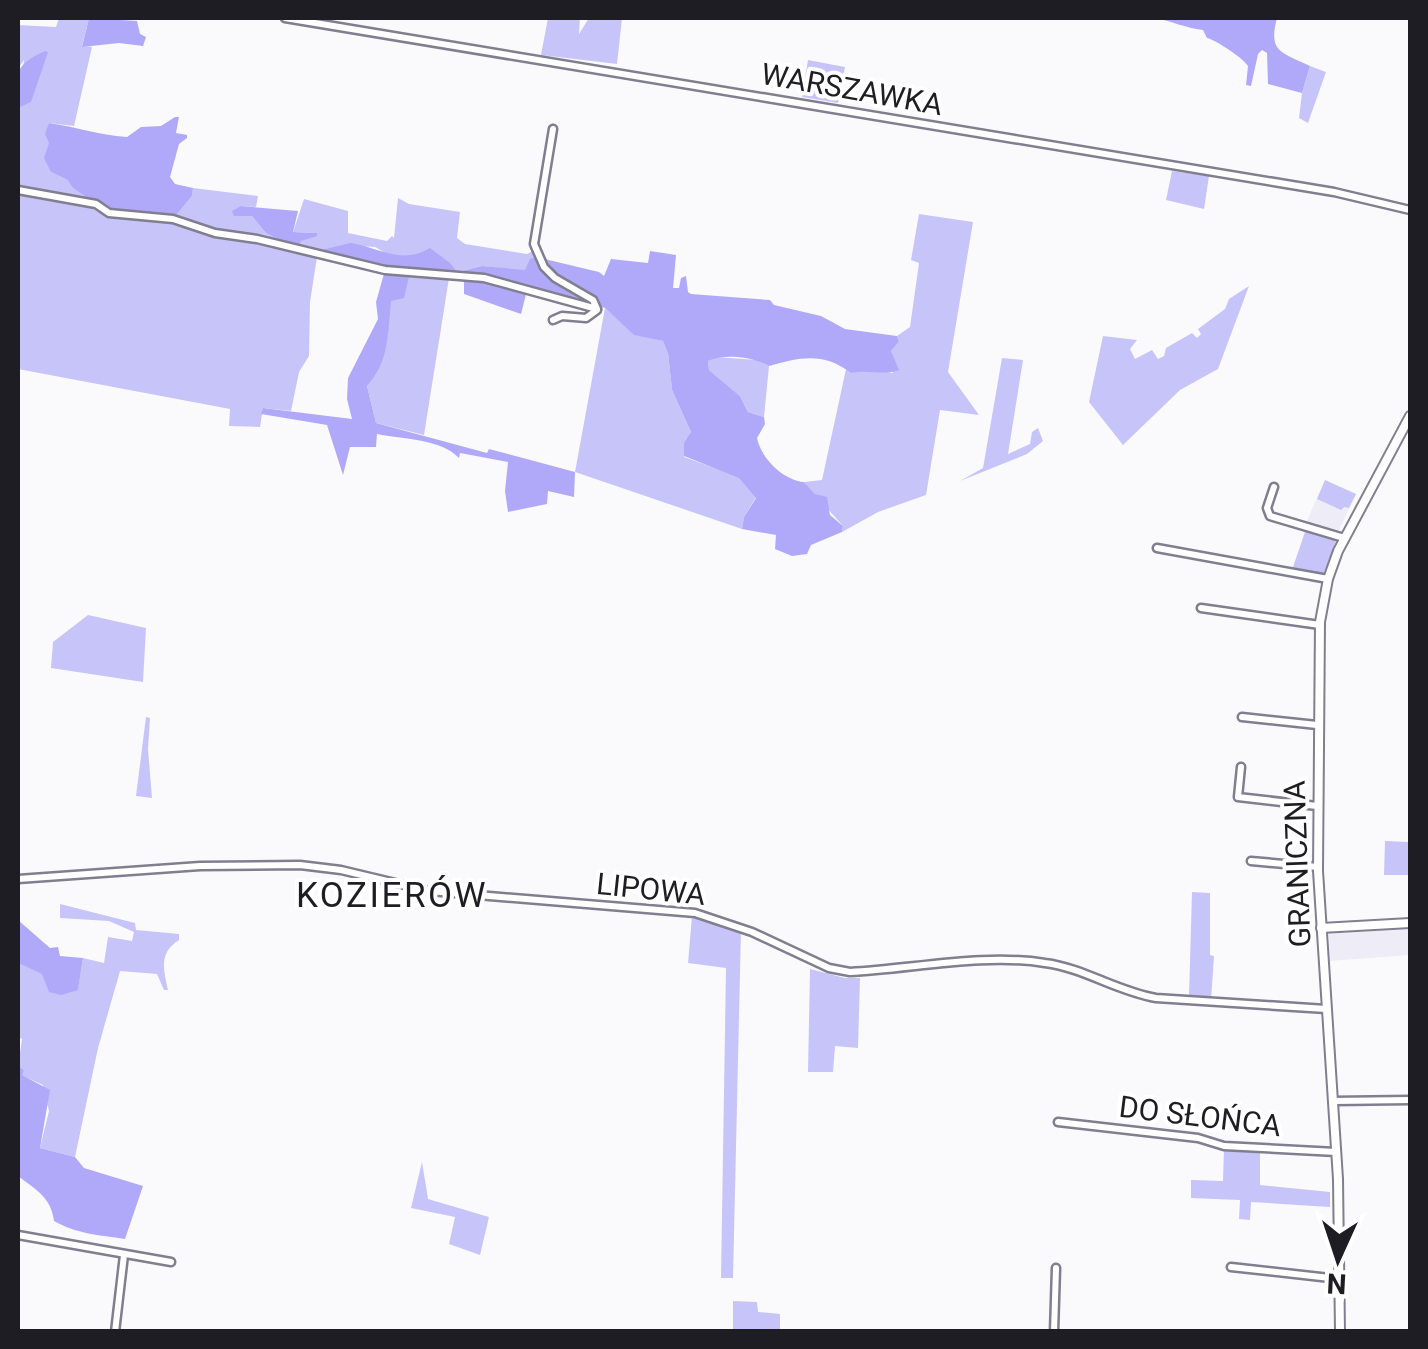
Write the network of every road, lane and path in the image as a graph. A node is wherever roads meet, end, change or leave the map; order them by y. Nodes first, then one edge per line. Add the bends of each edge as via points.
1 (286, 18) edge
2 (553, 129) dead end
3 (18, 190) edge
4 (1410, 210) edge
5 (597, 309) junction
6 (553, 320) dead end
7 (1410, 416) edge
8 (1274, 487) dead end
9 (1344, 538) junction
10 (1157, 548) dead end
11 (1328, 579) junction
12 (1200, 608) dead end
13 (1320, 625) junction
14 (1242, 717) dead end
15 (1317, 725) junction
16 (1241, 767) dead end
17 (1317, 806) junction
18 (1251, 862) dead end
19 (1318, 867) junction
20 (18, 879) edge
21 (1410, 923) edge
22 (1321, 928) junction
23 (1326, 1009) junction
24 (1410, 1100) edge
25 (1333, 1101) junction
26 (1058, 1122) dead end
27 (1336, 1152) junction
28 (18, 1236) edge
29 (124, 1255) junction
30 (171, 1262) dead end
31 (1232, 1267) dead end
32 (1056, 1268) dead end
33 (1339, 1279) junction
34 (115, 1332) edge
35 (1054, 1332) edge
36 (1340, 1332) edge

1 - 4 street, WARSZAWKA
2 - 5 street via 534,244 544,267
3 - 5 street via 385,270 484,278
5 - 6 street via 586,318
7 - 9 street, GRANICZNA
8 - 9 street via 1270,516
9 - 11 street, GRANICZNA
10 - 11 street
11 - 13 street, GRANICZNA
12 - 13 street
13 - 15 street, GRANICZNA
14 - 15 street
15 - 17 street, GRANICZNA
16 - 17 street via 1238,797
17 - 19 street, GRANICZNA
18 - 19 street
19 - 22 street, GRANICZNA
20 - 23 street, LIPOWA via 300,865 430,891 695,913 850,972 1043,962 1131,994
21 - 22 street
22 - 23 street, GRANICZNA
23 - 25 street, GRANICZNA
24 - 25 street
25 - 27 street, GRANICZNA
26 - 27 street, DO SŁOŃCA via 1224,1146
27 - 33 street, GRANICZNA
28 - 29 street
29 - 30 street
29 - 34 street
31 - 33 street
32 - 35 street
33 - 36 street, GRANICZNA

